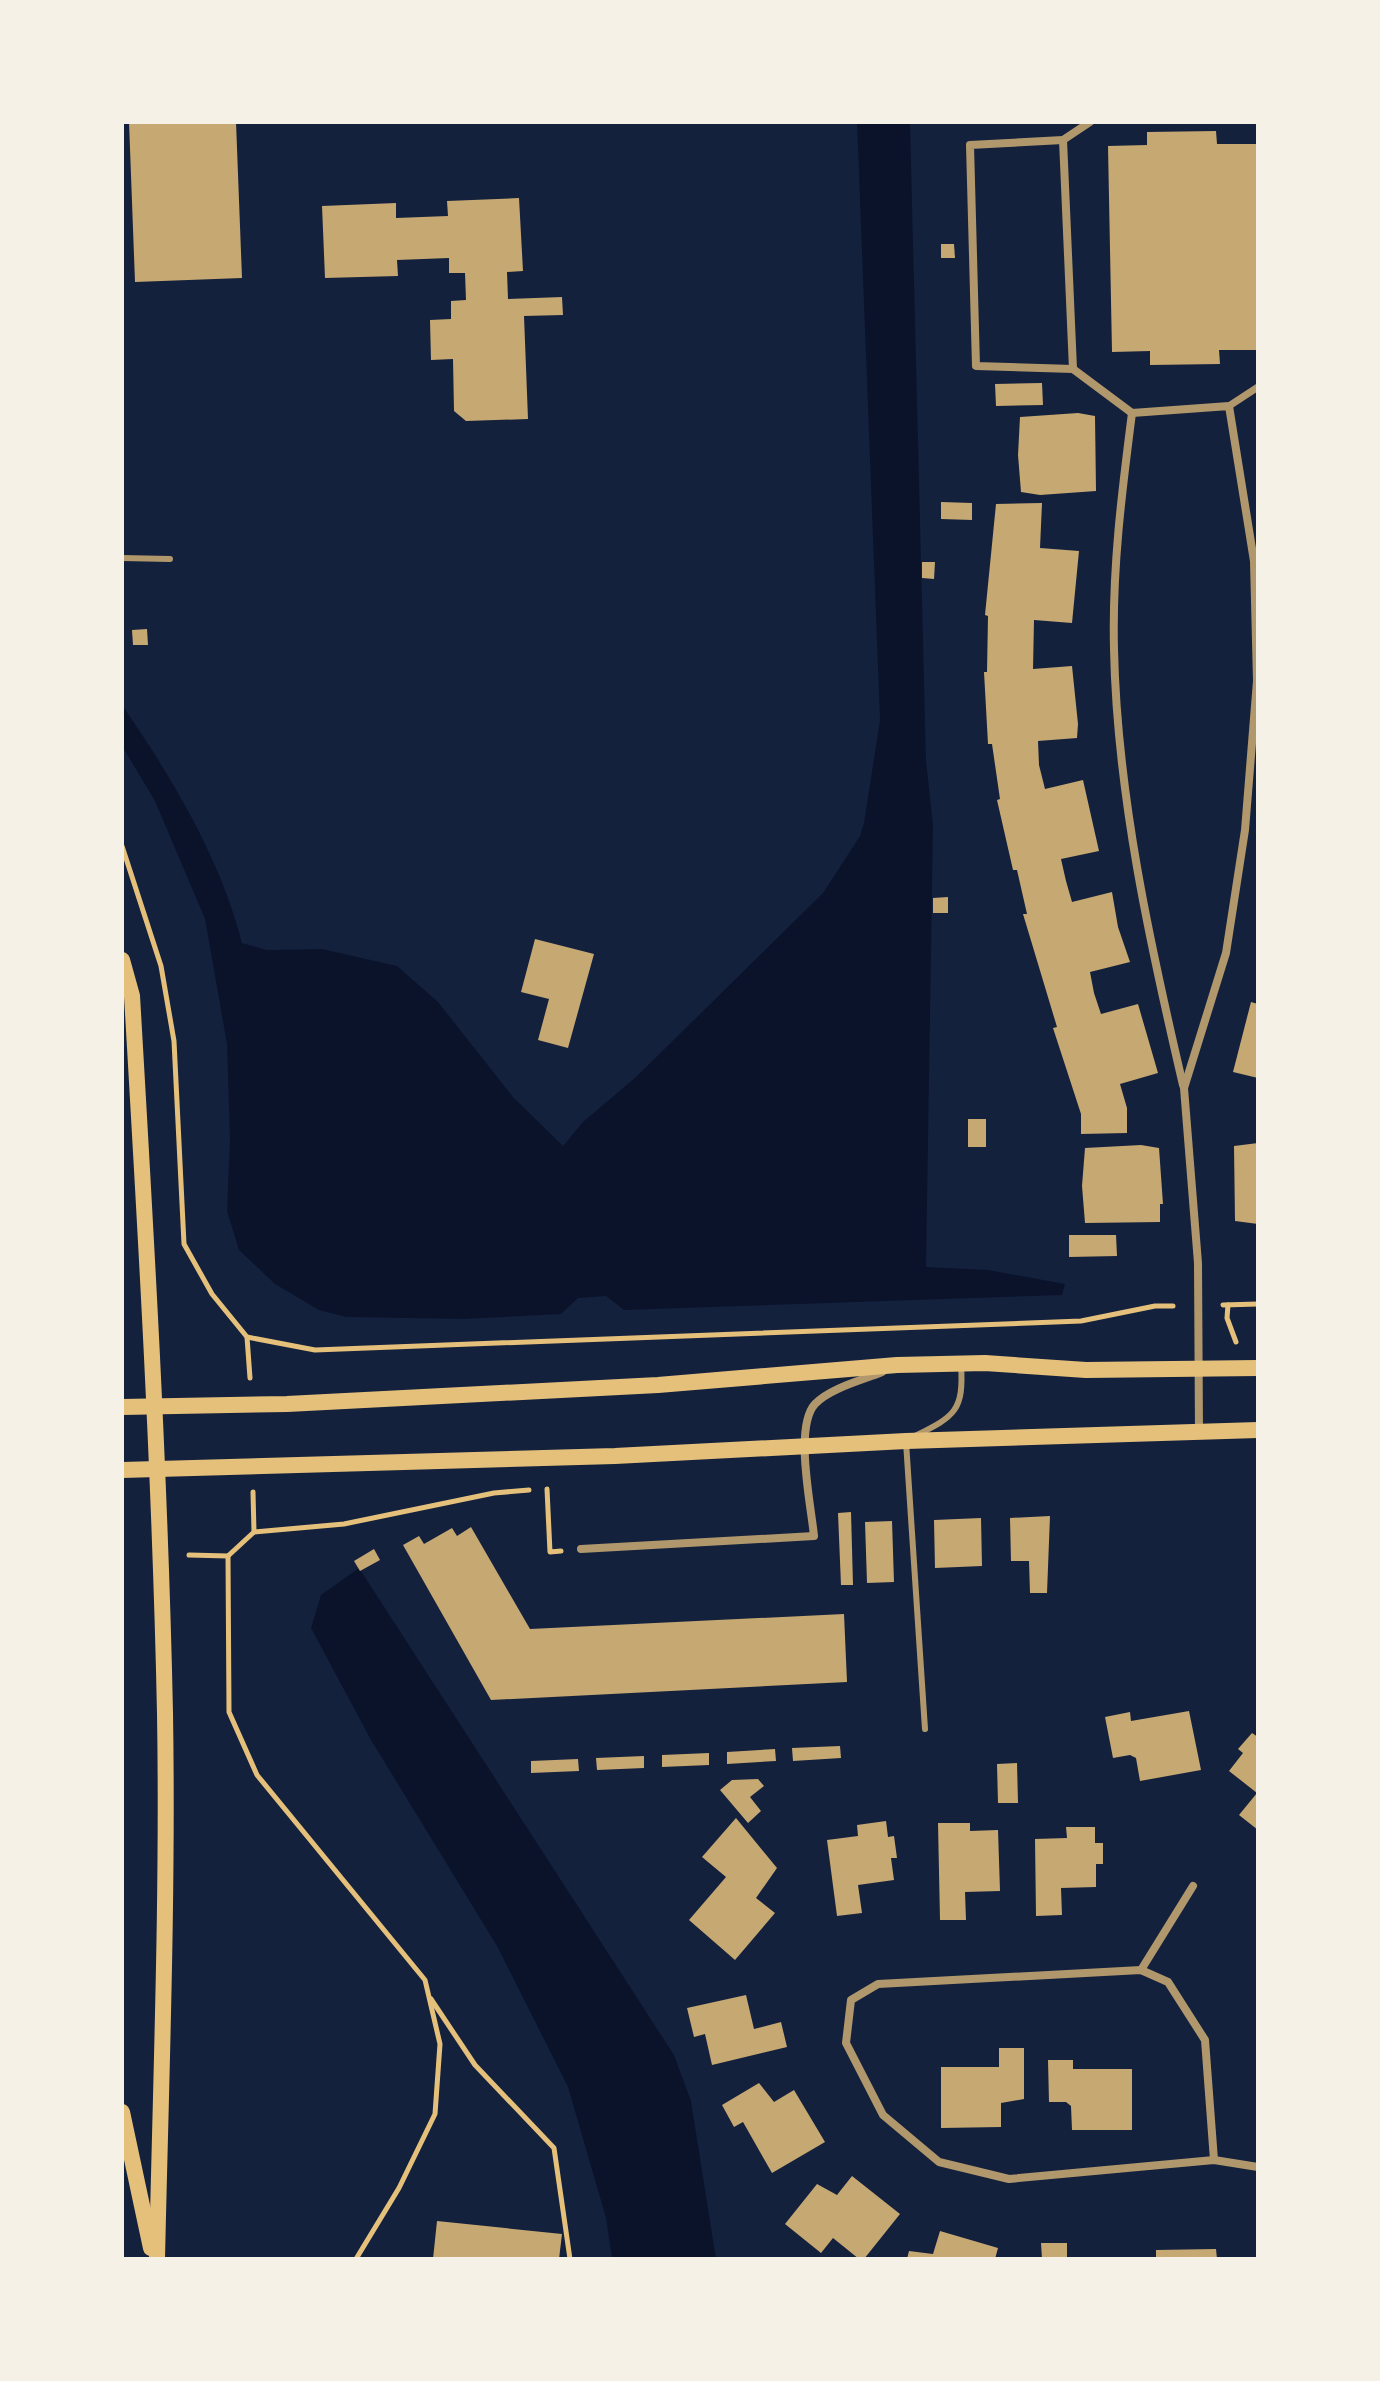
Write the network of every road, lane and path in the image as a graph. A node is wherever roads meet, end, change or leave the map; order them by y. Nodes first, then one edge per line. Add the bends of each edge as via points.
1 (1090, 122) edge
2 (1063, 140) junction
3 (1073, 369) junction
4 (1258, 387) edge
5 (1229, 406) junction
6 (1132, 413) junction
7 (122, 558) edge
8 (170, 559) dead end
9 (122, 846) edge
10 (122, 960) edge
11 (1184, 1088) junction
12 (1258, 1304) edge
13 (1198, 1306) junction
14 (247, 1337) junction
15 (1247, 1346) dead end
16 (961, 1363) junction
17 (897, 1365) junction
18 (1258, 1368) edge
19 (1200, 1370) junction
20 (250, 1405) junction
21 (156, 1406) junction
22 (122, 1407) edge
23 (1258, 1430) edge
24 (1199, 1432) junction
25 (906, 1441) junction
26 (805, 1447) junction
27 (253, 1467) junction
28 (122, 1470) edge
29 (158, 1470) junction
30 (562, 1488) dead end
31 (547, 1489) junction
32 (254, 1532) junction
33 (581, 1549) joint
34 (925, 1729) dead end
35 (1193, 1886) dead end
36 (1141, 1970) junction
37 (428, 1995) junction
38 (122, 2112) edge
39 (1214, 2160) junction
40 (1258, 2167) edge
41 (155, 2259) edge
42 (356, 2259) edge
43 (570, 2259) edge

1 - 2 street
2 - 3 street
2 - 3 street via 970,145 976,366
3 - 6 street
4 - 5 street
5 - 6 street
5 - 11 street via 1254,561 1257,681 1245,830 1226,953
6 - 11 street via 1118,518 1114,650 1129,811 1148,928
7 - 8 lane
9 - 14 path via 161,966 174,1041 184,1244 212,1294
10 - 21 main road via 132,996
11 - 13 street
12 - 15 path via 1228,1305 1236,1342
13 - 14 path via 1155,1306 1081,1321 315,1350
13 - 19 street
14 - 20 path
16 - 17 main road
16 - 19 main road
16 - 25 lane via 963,1393 957,1411
17 - 20 main road via 658,1385
17 - 26 street via 816,1402 804,1428
18 - 19 main road
19 - 24 street
20 - 21 main road
21 - 22 main road
21 - 29 main road
23 - 24 main road
24 - 25 main road
25 - 26 main road
25 - 34 lane
26 - 27 main road
26 - 33 street via 814,1536
27 - 29 main road
27 - 32 path
28 - 29 main road
29 - 41 main road via 166,1896
30 - 31 path
31 - 32 path via 494,1493 344,1524
31 - 33 path via 550,1552
32 - 37 path via 228,1556 229,1712 257,1775 425,1980
35 - 36 street
36 - 39 street via 1168,1982 1205,2040
36 - 39 street via 878,1984 851,2000 846,2043 883,2115 939,2162 1009,2179
37 - 42 path via 440,2044 435,2114
37 - 43 path via 475,2065 554,2148
38 - 41 main road
39 - 40 street

